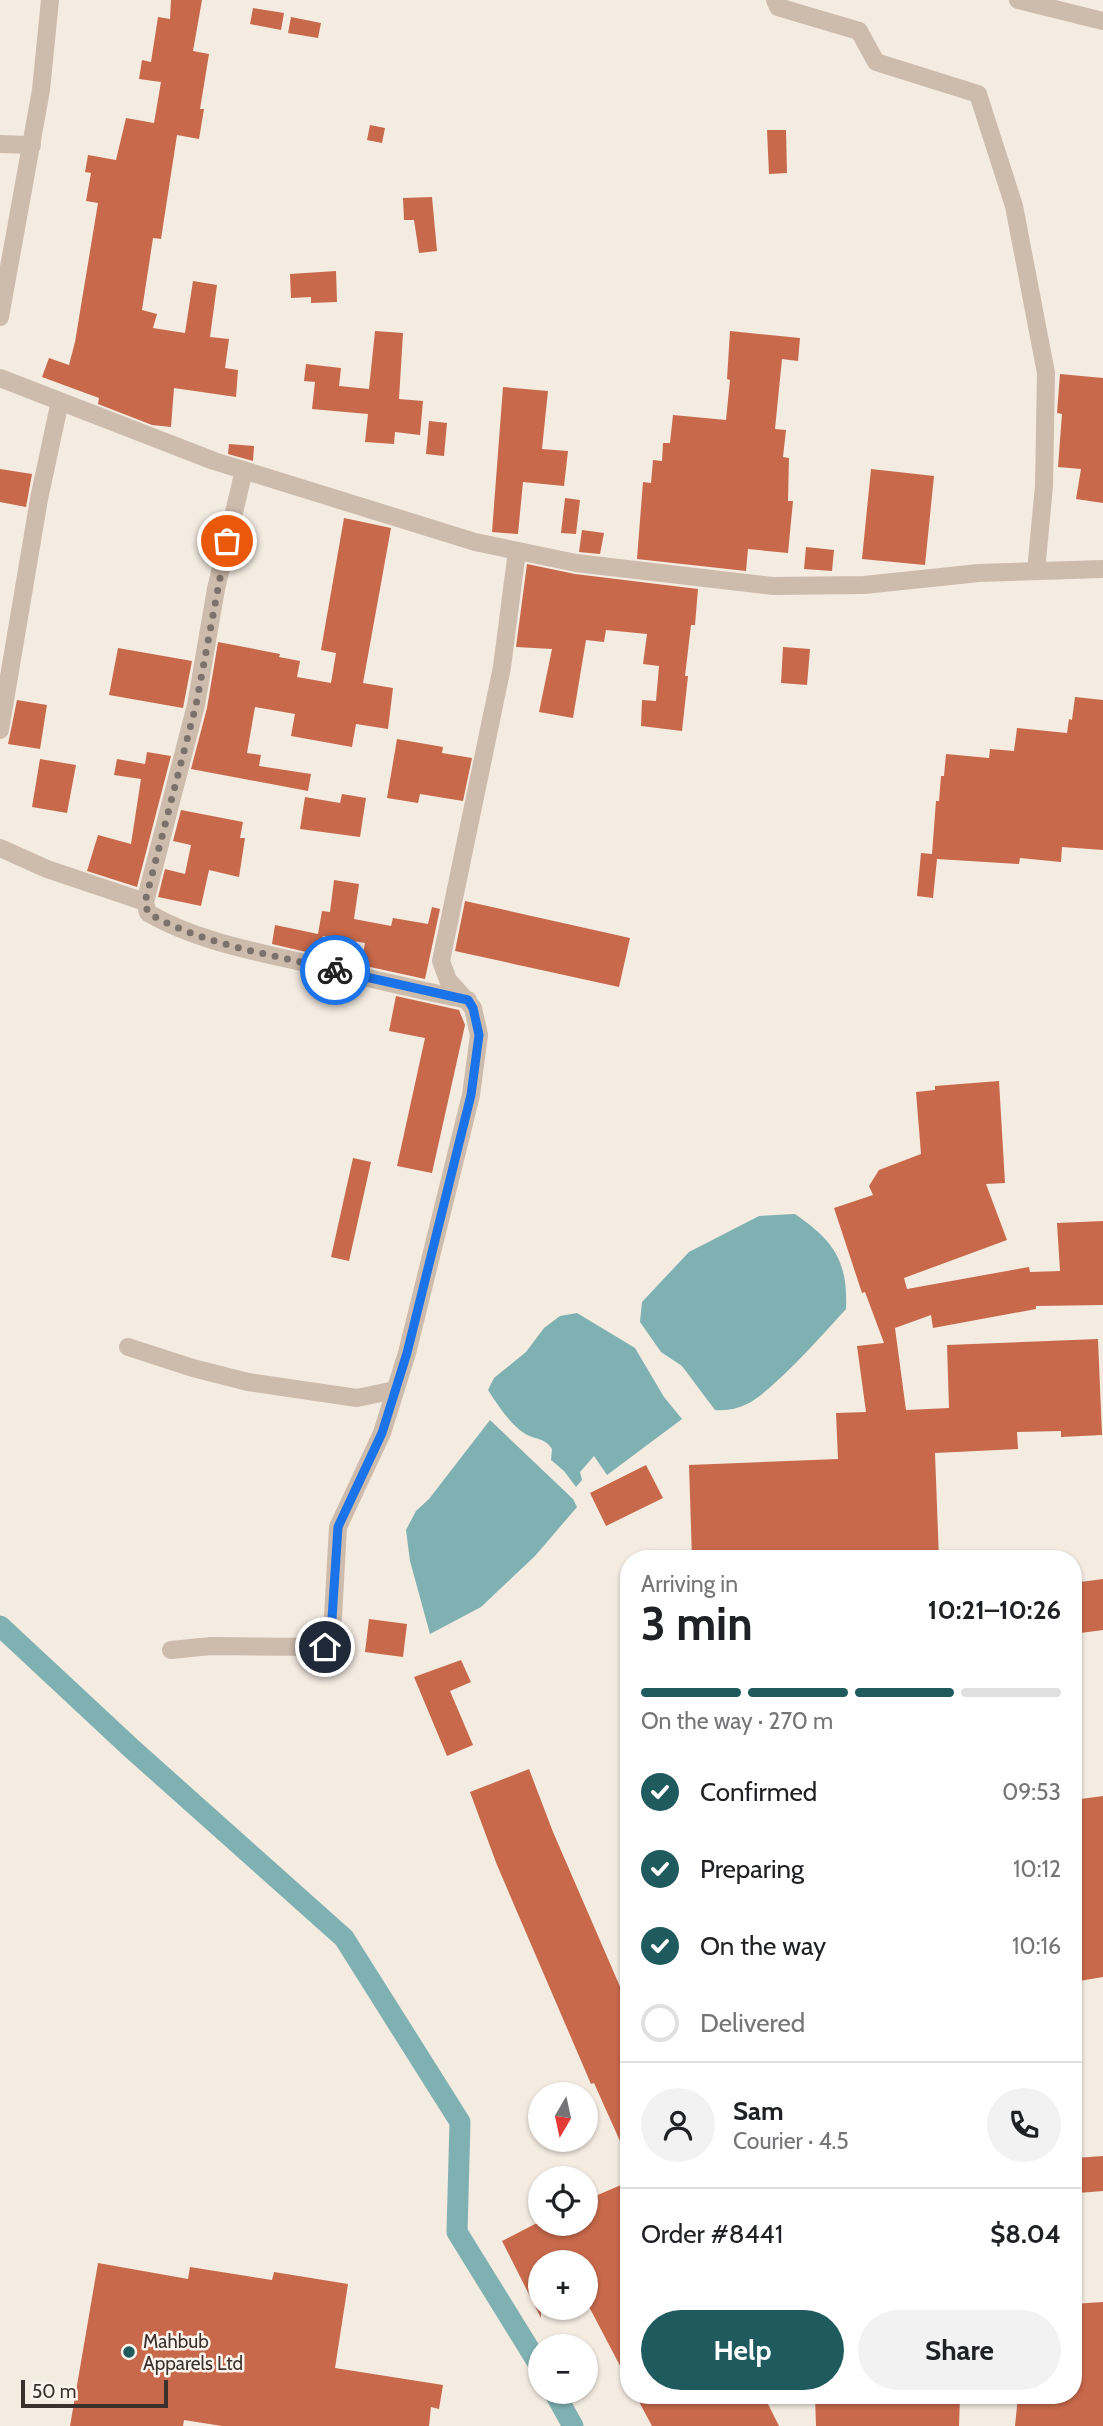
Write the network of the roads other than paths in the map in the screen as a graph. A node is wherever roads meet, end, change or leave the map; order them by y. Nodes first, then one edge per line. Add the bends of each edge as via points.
1 (50, 0) edge
2 (775, 0) edge
3 (1018, 0) edge
4 (1103, 21) edge
5 (0, 144) edge
6 (32, 145) junction
7 (0, 317) edge
8 (0, 377) edge
9 (60, 401) junction
10 (244, 471) junction
11 (517, 551) junction
12 (1103, 569) edge
13 (1036, 571) junction
14 (0, 730) edge
15 (0, 848) edge
16 (145, 902) junction
17 (468, 1000) junction
18 (128, 1348) dead end
19 (395, 1391) junction
20 (171, 1650) dead end

1 - 6 street
2 - 13 street via 778,7 859,32 876,62 978,94 1014,206 1046,373 1044,486
3 - 4 street
5 - 6 street
6 - 7 street
8 - 9 street
9 - 10 street
9 - 14 street via 38,499
10 - 11 street
10 - 16 street via 216,589 196,705
11 - 13 street via 576,563 773,586 864,585
11 - 17 street via 502,667 441,961 448,980
12 - 13 street
15 - 16 street
16 - 17 street via 148,913 218,943
17 - 19 street via 479,1035 471,1095 425,1289
18 - 19 street via 248,1382 357,1398
19 - 20 street via 382,1433 338,1527 331,1634 325,1647

